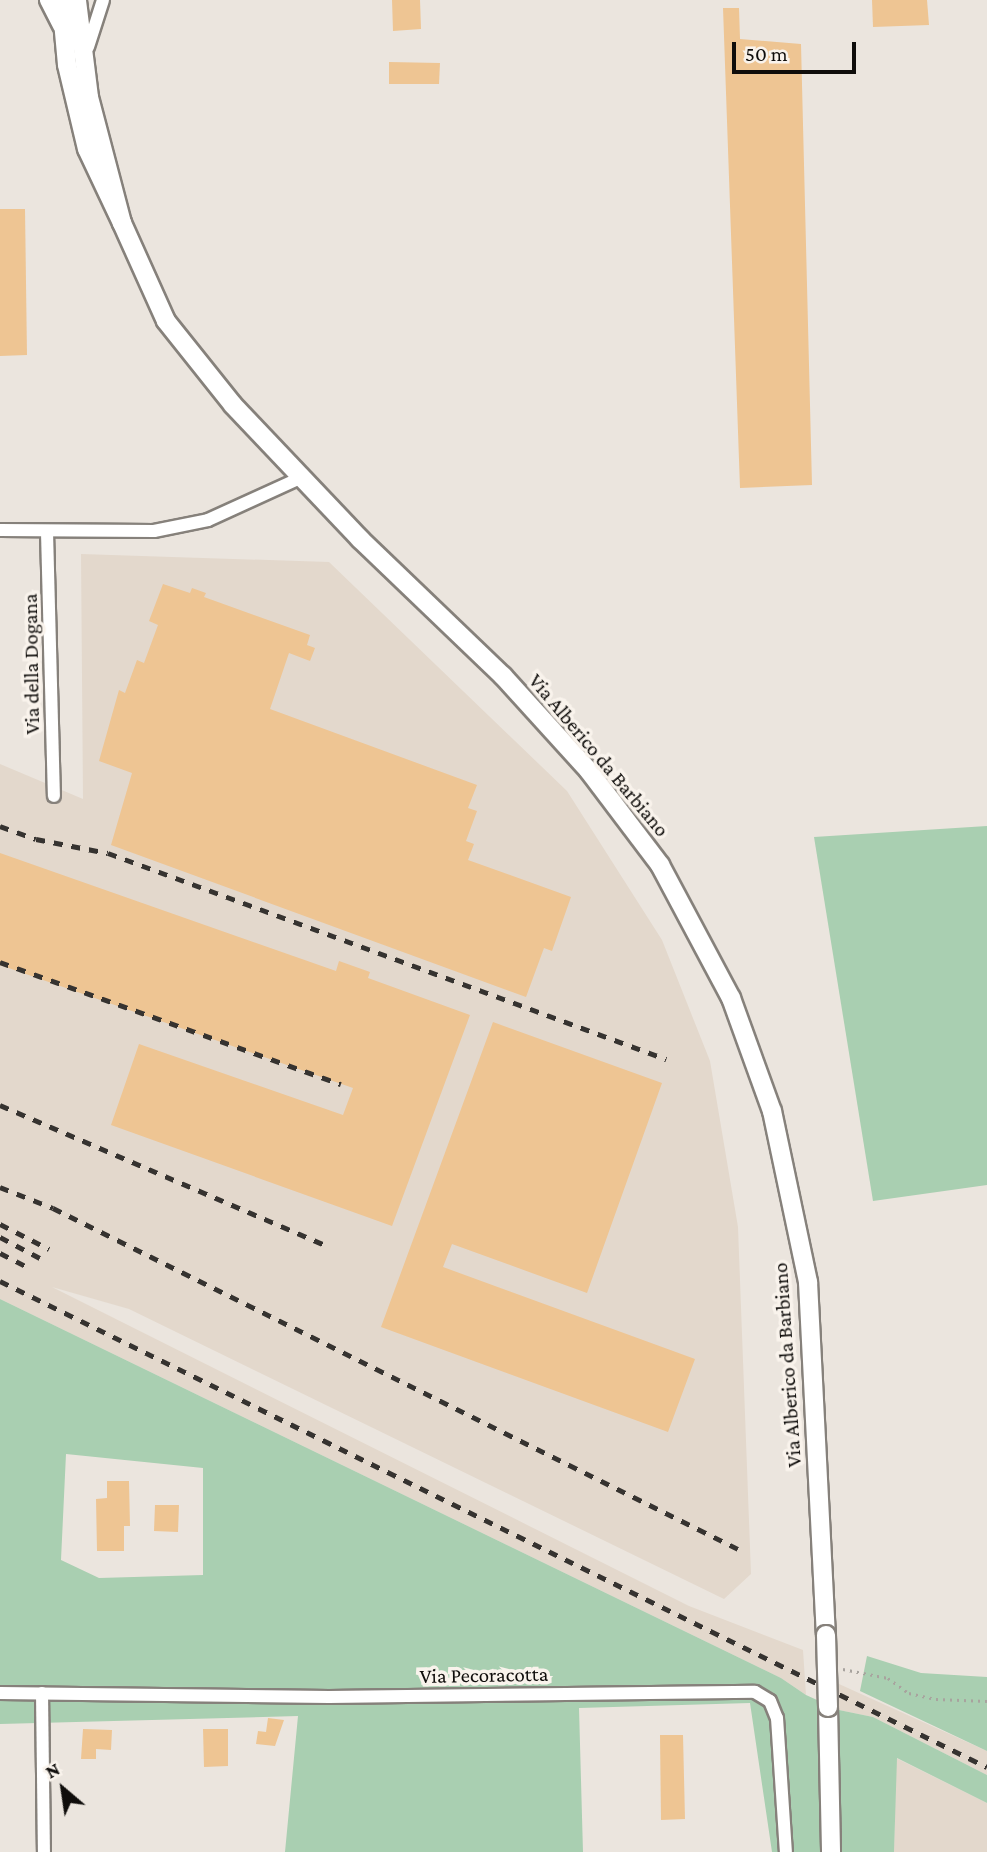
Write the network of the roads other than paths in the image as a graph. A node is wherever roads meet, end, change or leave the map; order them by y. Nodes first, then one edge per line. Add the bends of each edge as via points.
1 (48, 0) edge
2 (61, 0) edge
3 (77, 0) edge
4 (103, 0) edge
5 (65, 36) junction
6 (86, 75) junction
7 (122, 223) junction
8 (300, 478) junction
9 (0, 530) edge
10 (47, 532) junction
11 (54, 796) dead end
12 (0, 1693) edge
13 (42, 1693) junction
14 (44, 1852) edge
15 (786, 1852) edge
16 (831, 1852) edge

1 - 5 street
2 - 5 main road, Via Alberico da Barbiano
3 - 6 main road, Via Alberico da Barbiano
4 - 6 street via 91,27
5 - 7 main road, Via Alberico da Barbiano via 87,149
6 - 7 main road, Via Alberico da Barbiano
7 - 8 main road, Via Alberico da Barbiano via 166,321 233,405
8 - 10 street via 208,520 154,531
8 - 16 main road, Via Alberico da Barbiano, bridge via 503,676 589,771 660,864 732,998 772,1111 808,1282
9 - 10 street
10 - 11 street, Via della Dogana
12 - 13 street, Via Pecoracotta
13 - 14 street
13 - 15 street, Via Pecoracotta via 329,1697 755,1692 770,1701 777,1718

